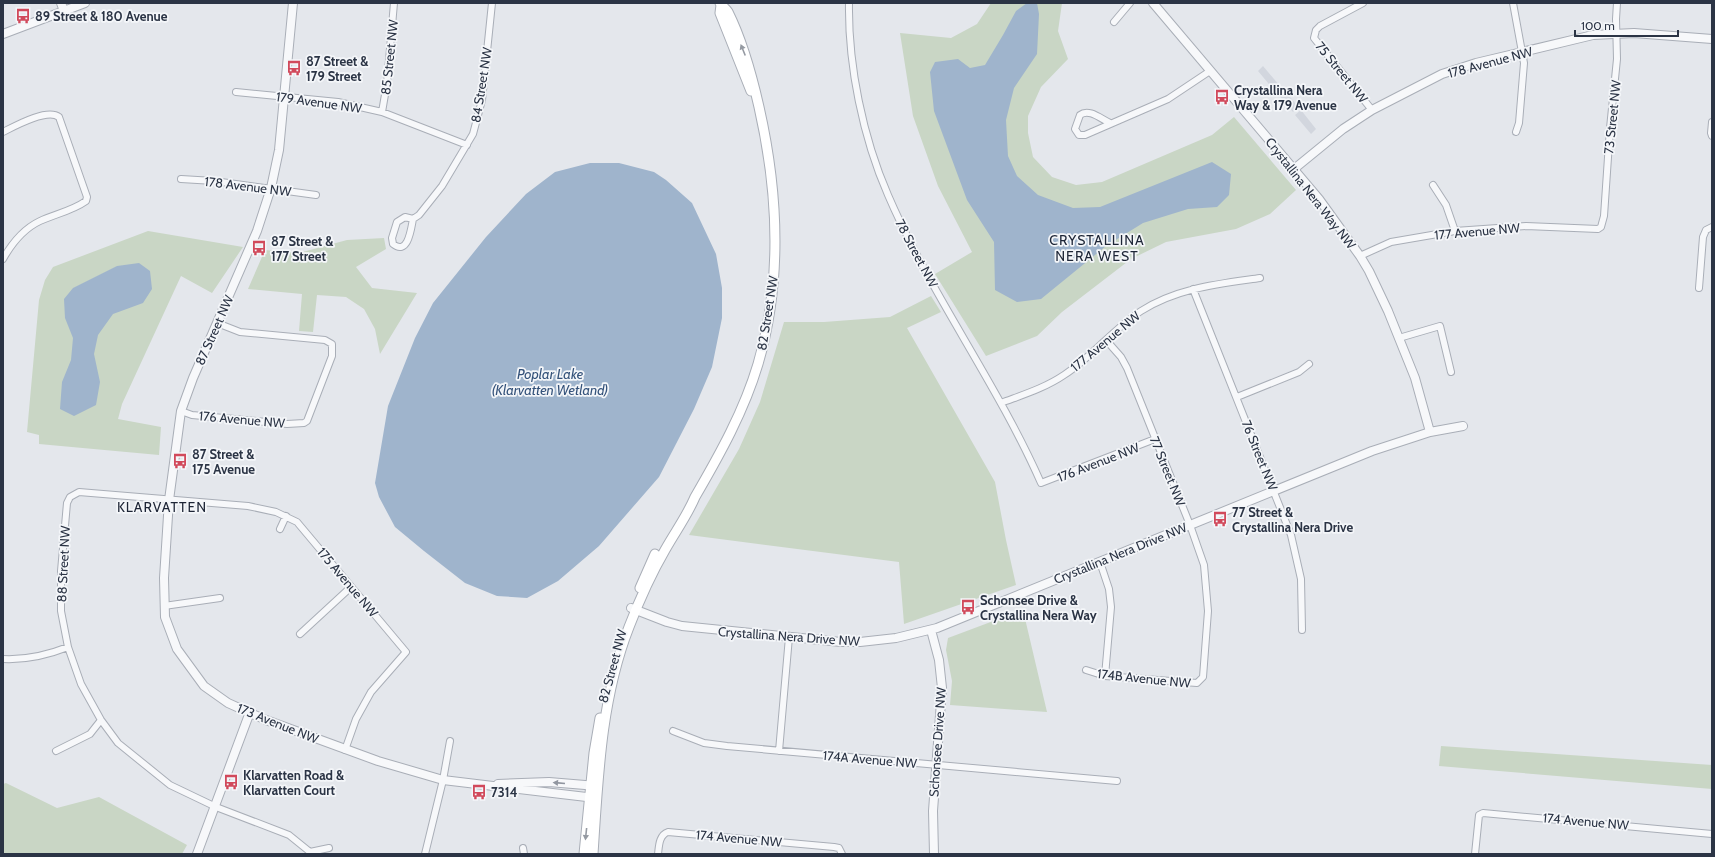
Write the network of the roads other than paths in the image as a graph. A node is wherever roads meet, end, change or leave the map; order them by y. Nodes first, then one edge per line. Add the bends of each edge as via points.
1 (85, 3) edge
2 (293, 3) edge
3 (394, 3) edge
4 (492, 3) edge
5 (849, 3) edge
6 (1130, 3) edge
7 (1153, 3) edge
8 (1363, 3) edge
9 (1513, 3) edge
10 (1617, 3) edge
11 (720, 4) edge
12 (62, 7) edge
13 (1114, 22) dead end
14 (3, 34) edge
15 (1617, 34) junction
16 (1712, 39) edge
17 (1523, 52) junction
18 (1210, 71) junction
19 (236, 92) dead end
20 (285, 97) junction
21 (1372, 110) junction
22 (382, 112) junction
23 (1712, 122) edge
24 (1110, 123) junction
25 (3, 132) edge
26 (1516, 132) dead end
27 (1712, 136) edge
28 (467, 145) junction
29 (1294, 169) junction
30 (181, 179) dead end
31 (1433, 185) dead end
32 (271, 188) junction
33 (316, 195) dead end
34 (413, 219) junction
35 (1598, 229) joint
36 (1709, 229) edge
37 (1454, 231) junction
38 (1360, 256) junction
39 (3, 259) edge
40 (1260, 278) dead end
41 (1699, 288) dead end
42 (1192, 289) junction
43 (217, 323) junction
44 (1399, 338) junction
45 (1106, 340) junction
46 (1309, 364) dead end
47 (1451, 372) dead end
48 (1237, 397) junction
49 (1001, 403) junction
50 (181, 411) junction
51 (1463, 426) dead end
52 (1430, 432) junction
53 (1155, 439) junction
54 (1041, 483) joint
55 (1274, 490) junction
56 (70, 497) joint
57 (169, 500) junction
58 (286, 516) junction
59 (1190, 525) junction
60 (280, 529) dead end
61 (1100, 562) junction
62 (351, 587) junction
63 (220, 598) dead end
64 (164, 606) junction
65 (633, 609) junction
66 (931, 630) junction
67 (1302, 630) dead end
68 (300, 634) dead end
69 (789, 637) junction
70 (68, 647) junction
71 (3, 659) edge
72 (1086, 670) dead end
73 (1105, 676) junction
74 (1200, 680) joint
75 (250, 712) junction
76 (101, 720) junction
77 (673, 731) dead end
78 (450, 741) dead end
79 (345, 750) junction
80 (56, 751) dead end
81 (779, 751) junction
82 (937, 764) junction
83 (443, 780) junction
84 (1117, 781) dead end
85 (478, 785) junction
86 (595, 786) junction
87 (593, 798) junction
88 (216, 807) junction
89 (1712, 834) edge
90 (329, 848) dead end
91 (840, 851) edge
92 (309, 853) edge
93 (197, 854) edge
94 (425, 854) edge
95 (584, 854) edge
96 (592, 854) edge
97 (658, 854) edge
98 (934, 854) edge
99 (1475, 854) edge

1 - 12 street
2 - 20 street, 87 Street NW
3 - 22 street, 85 Street NW
4 - 28 street, 84 Street NW via 480,110
5 - 49 street, 78 Street NW via 858,91 877,168 912,244
6 - 13 street
7 - 18 street, Crystallina Nera Way NW
8 - 21 street, 75 Street NW via 1320,26 1314,34 1316,43
9 - 17 street
10 - 15 street, 73 Street NW
11 - 65 main road, 82 Street NW via 720,13 761,114 772,173 776,230 767,327 758,364 739,415
12 - 14 street
15 - 16 street, 178 Avenue NW
15 - 17 street, 178 Avenue NW via 1586,37
15 - 35 street, 73 Street NW via 1604,216
17 - 21 street, 178 Avenue NW via 1442,74
17 - 26 street via 1519,123
18 - 24 street via 1168,99
18 - 29 street, Crystallina Nera Way NW
19 - 20 street, 179 Avenue NW
20 - 22 street, 179 Avenue NW via 338,102
20 - 32 street, 87 Street NW via 279,150
21 - 29 street, 178 Avenue NW via 1343,129
22 - 28 street, 179 Avenue NW
23 - 27 street
24 - 24 street via 1086,112 1080,115 1075,129 1081,135
25 - 39 street via 34,118 47,114 56,115 61,120 88,196 79,206 40,221 26,230 15,240
28 - 34 street, 84 Street NW via 442,186
29 - 38 street, Crystallina Nera Way NW via 1339,225
30 - 32 street, 178 Avenue NW
31 - 37 street via 1446,205
32 - 33 street, 178 Avenue NW
32 - 43 street, 87 Street NW via 257,231
34 - 34 street, 84 Street NW via 405,217 397,222 392,238 396,247 406,244
35 - 37 street, 177 Avenue NW via 1526,226
36 - 41 street via 1703,237
37 - 38 street, 177 Avenue NW via 1391,242
38 - 44 street, Crystallina Nera Way NW
40 - 42 street, 177 Avenue NW
42 - 45 street, 177 Avenue NW via 1141,311
42 - 48 street, 76 Street NW
43 - 50 street, 87 Street NW
43 - 50 street, 176 Avenue NW via 240,332 325,340 332,344 332,356 307,421 287,424 192,415
44 - 47 street via 1440,326
44 - 52 street, Crystallina Nera Way NW via 1415,378
45 - 49 street, 177 Avenue NW via 1060,378
45 - 53 street, 77 Street NW via 1127,368
46 - 48 street via 1299,372
48 - 55 street, 76 Street NW
49 - 54 street, 78 Street NW
50 - 57 street, 87 Street NW
51 - 52 street, Crystallina Nera Drive NW
52 - 55 street, Crystallina Nera Drive NW
53 - 54 street, 176 Avenue NW
53 - 59 street, 77 Street NW
55 - 59 street, Crystallina Nera Drive NW
55 - 67 street, 76 Street NW via 1292,535 1298,563 1302,592
56 - 57 street, 175 Avenue NW via 79,492
56 - 70 street, 88 Street NW via 67,504 61,571 61,611
57 - 58 street, 175 Avenue NW via 248,506
57 - 64 street, 87 Street NW
58 - 60 street
58 - 62 street, 175 Avenue NW via 297,522
59 - 61 street, Crystallina Nera Drive NW
59 - 74 street, 77 Street NW via 1204,565 1208,594 1204,672
61 - 66 street, Crystallina Nera Drive NW
61 - 73 street via 1109,589 1111,607
62 - 68 street
62 - 79 street, 175 Avenue NW via 406,652 370,692 356,719
63 - 64 street
64 - 75 street, 173 Avenue NW via 165,617 177,649 204,686 228,703
65 - 69 street, Crystallina Nera Drive NW via 682,626
65 - 86 main road, 82 Street NW via 611,685
66 - 69 street, Crystallina Nera Drive NW via 896,638 860,642
66 - 82 street, Schonsee Drive NW via 942,688
69 - 81 street
70 - 71 street via 15,660
70 - 76 street, 88 Street NW via 81,684
72 - 73 street, 174B Avenue NW
73 - 74 street, 174B Avenue NW via 1193,684
75 - 79 street, 173 Avenue NW
75 - 88 street
76 - 80 street via 90,734
76 - 88 street, 88 Street NW via 118,743 170,785
77 - 81 street, 174A Avenue NW via 704,743
78 - 83 street
79 - 83 street, 173 Avenue NW
81 - 82 street, 174A Avenue NW
82 - 84 street, 174A Avenue NW
82 - 98 street, Schonsee Drive NW via 933,810
83 - 85 street, 173 Avenue NW
83 - 94 street
86 -> 85 street, 173 Avenue NW via 548,782
85 - 87 street, 173 Avenue NW
86 - 87 main road, 82 Street NW
87 -> 95 main road, 82 Street NW
87 - 96 main road, 82 Street NW
88 - 92 street, 88 Street NW via 289,836
88 - 93 street
89 - 99 street, 174 Avenue NW via 1483,813 1479,815
90 - 92 street
91 - 97 street, 174 Avenue NW via 834,847 673,832 664,833

